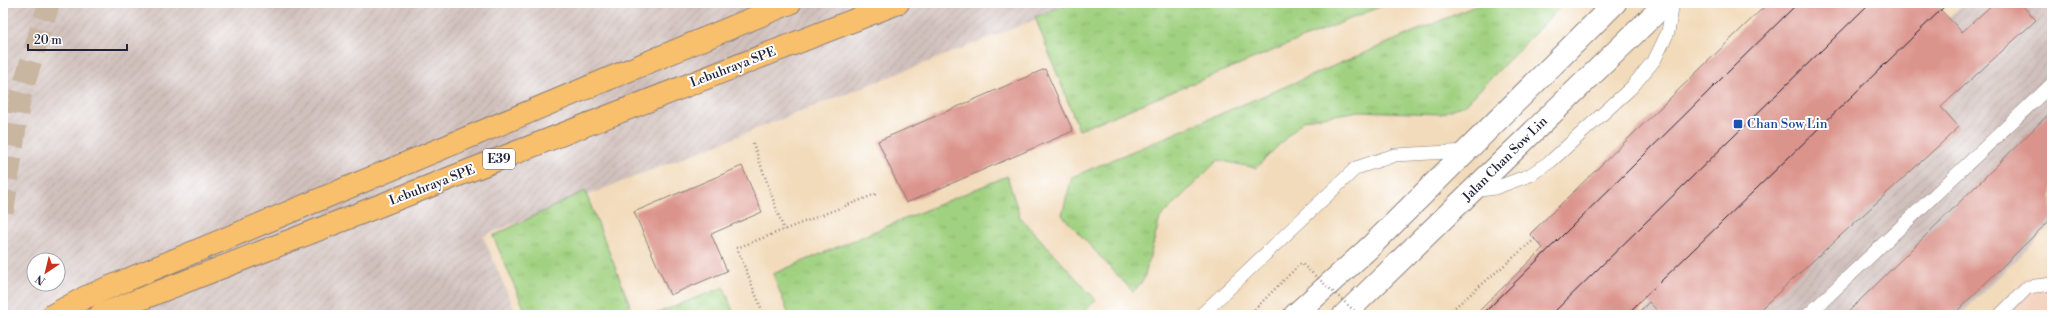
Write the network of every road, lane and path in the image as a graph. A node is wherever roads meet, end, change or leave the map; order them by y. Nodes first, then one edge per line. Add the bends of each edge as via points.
1 (790, 3) edge
2 (898, 3) edge
3 (1615, 3) edge
4 (1666, 3) edge
5 (1673, 3) edge
6 (2052, 84) edge
7 (753, 143) dead end
8 (1467, 151) junction
9 (1472, 192) junction
10 (876, 194) dead end
11 (784, 230) junction
12 (1535, 239) dead end
13 (2052, 284) edge
14 (53, 315) edge
15 (100, 315) edge
16 (764, 315) edge
17 (1201, 315) edge
18 (1249, 315) edge
19 (1295, 315) edge
20 (1344, 315) edge
21 (1359, 315) edge
22 (1446, 315) edge
23 (1808, 315) edge
24 (2000, 315) edge

1 - 14 highway, E39 via 86,297
2 - 15 highway, Lebuhraya SPE / E39
3 - 8 street
4 - 9 street, Jalan Chan Sow Lin
5 - 9 lane via 1668,32 1655,59 1632,88 1551,161 1530,175 1495,188
6 - 23 lane
7 - 11 path
8 - 17 lane via 1395,155 1356,168
8 - 19 street via 1370,247
9 - 20 street, Jalan Chan Sow Lin
10 - 11 path
11 - 16 path via 737,248
12 - 22 path
13 - 24 lane via 2028,287
18 - 21 path, bridge via 1301,263

